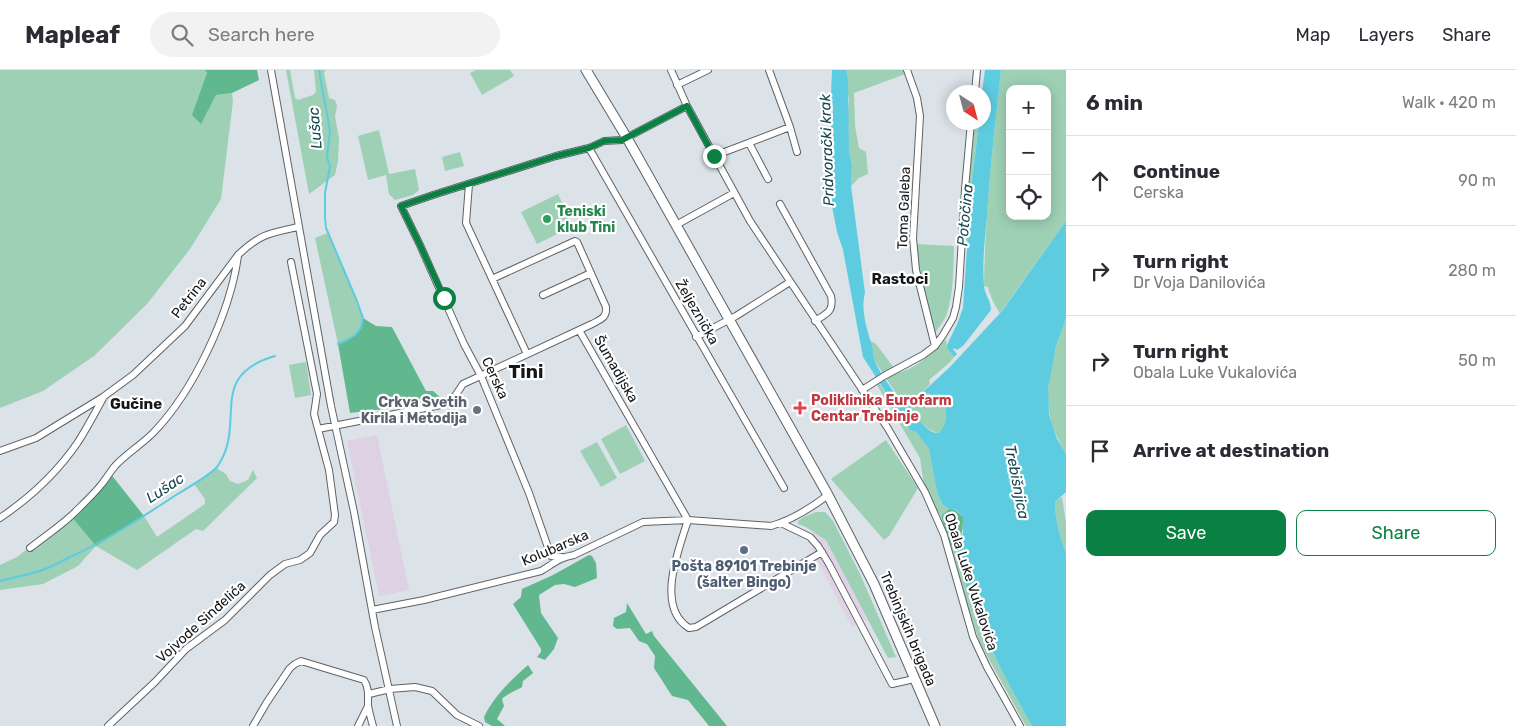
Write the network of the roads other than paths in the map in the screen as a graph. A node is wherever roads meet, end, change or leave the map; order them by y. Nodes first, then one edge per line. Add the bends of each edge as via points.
1 (271, 70) edge
2 (586, 70) edge
3 (671, 70) edge
4 (708, 70) edge
5 (769, 70) edge
6 (906, 70) edge
7 (977, 70) edge
8 (976, 85) edge
9 (677, 86) junction
10 (687, 106) junction
11 (790, 127) junction
12 (970, 130) edge
13 (628, 138) junction
14 (749, 142) junction
15 (589, 148) junction
16 (797, 152) dead end
17 (714, 156) junction
18 (768, 179) dead end
19 (469, 184) junction
20 (734, 193) junction
21 (780, 204) dead end
22 (676, 225) junction
23 (298, 227) junction
24 (238, 255) junction
25 (292, 262) dead end
26 (591, 274) junction
27 (492, 279) junction
28 (790, 282) junction
29 (543, 295) dead end
30 (730, 320) junction
31 (815, 321) junction
32 (579, 330) junction
33 (696, 336) junction
34 (935, 346) junction
35 (526, 354) junction
36 (481, 376) junction
37 (862, 390) junction
38 (104, 397) junction
39 (336, 425) junction
40 (318, 429) junction
41 (0, 450) edge
42 (784, 488) dead end
43 (828, 495) junction
44 (0, 518) edge
45 (688, 520) junction
46 (781, 523) junction
47 (30, 548) dead end
48 (822, 552) junction
49 (562, 557) junction
50 (372, 610) junction
51 (914, 679) junction
52 (390, 689) junction
53 (369, 694) junction
54 (368, 706) junction
55 (108, 726) edge
56 (253, 726) edge
57 (358, 726) edge
58 (373, 726) edge
59 (397, 726) edge
60 (479, 726) edge
61 (935, 726) edge
62 (1020, 726) edge

1 - 23 street
2 - 13 street, Trebinjskih brigada
3 - 9 street, Obala Luke Vukalovića
4 - 9 street
5 - 11 street
6 - 34 street, Toma Galeba via 920,116 913,227 916,270
7 - 8 street
9 - 10 street, Obala Luke Vukalovića
10 - 13 street
10 - 17 street, Obala Luke Vukalovića
11 - 14 street
11 - 16 street
12 - 34 street via 956,307 949,328
13 - 15 street via 604,141
13 - 22 street, Trebinjskih brigada
14 - 17 street
14 - 18 street
15 - 19 street
15 - 33 street, Željeznička
17 - 20 street, Obala Luke Vukalovića
19 - 27 street via 466,223
19 - 36 street, Cerska via 401,206
20 - 22 street
20 - 28 street, Obala Luke Vukalovića
21 - 31 street via 831,296 830,311
22 - 30 street, Trebinjskih brigada
23 - 24 street, Petrina via 268,233
23 - 39 street
24 - 38 street, Petrina via 185,326
24 - 47 street via 235,275 211,343 170,413 71,516
25 - 40 street via 317,394 314,414
26 - 27 street, Šumadijska via 575,241
26 - 29 street
26 - 32 street, Šumadijska via 606,306 606,313 603,318
27 - 35 street
28 - 30 street
28 - 31 street, Obala Luke Vukalovića
30 - 33 street
30 - 43 street, Trebinjskih brigada
31 - 37 street, Obala Luke Vukalovića
32 - 35 street
32 - 45 street, Šumadijska
33 - 42 street, Željeznička
34 - 37 street
35 - 36 street
36 - 39 street via 463,384 446,404
36 - 49 street, Cerska via 551,556
37 - 62 street, Obala Luke Vukalovića via 936,514 973,637
38 - 41 street, Petrina via 36,438
38 - 44 street, Petrina via 62,464 43,485
39 - 40 street
39 - 50 street
40 - 55 street, Vojvode Sinđelića via 329,470 336,520 320,535 310,553 270,575 225,620 186,649
43 - 46 street, Kolubarska
43 - 51 street, Trebinjskih brigada via 874,584
45 - 46 street, Kolubarska via 766,526
45 - 48 street via 670,595 675,612 683,625 689,628 696,627
45 - 49 street, Kolubarska via 643,522 574,555
46 - 48 street via 810,538
48 - 51 street via 892,684
49 - 50 street, Kolubarska via 541,571
50 - 52 street
51 - 61 street, Trebinjskih brigada
52 - 53 street
52 - 59 street
52 - 60 street via 415,687 432,691 457,715
53 - 54 street
53 - 56 street via 364,680 302,662 295,664 281,680
54 - 57 street
54 - 58 street

